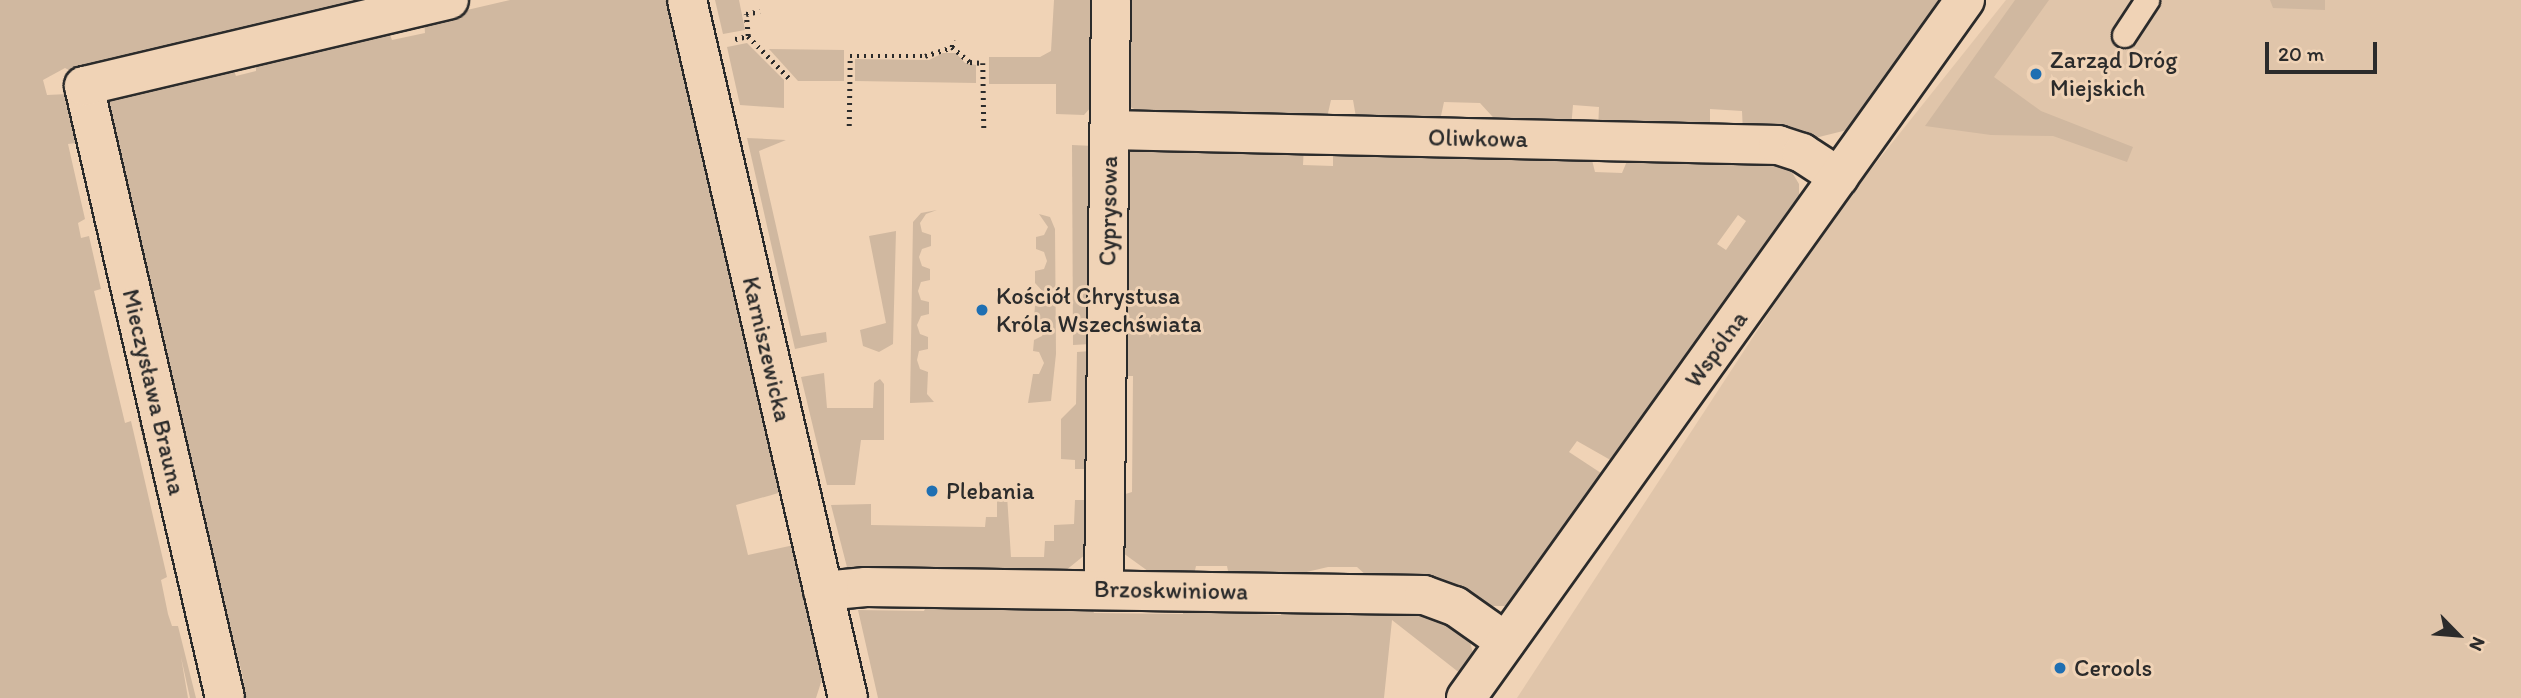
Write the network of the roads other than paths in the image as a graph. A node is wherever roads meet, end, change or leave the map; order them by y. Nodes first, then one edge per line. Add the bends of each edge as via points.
1 (449, 0) edge
2 (687, 0) edge
3 (1111, 0) edge
4 (1965, 0) edge
5 (2147, 0) edge
6 (2124, 35) dead end
7 (1110, 130) junction
8 (1839, 177) junction
9 (1104, 589) junction
10 (823, 591) junction
11 (1506, 642) junction
12 (225, 698) edge
13 (848, 698) edge
14 (1466, 698) edge

1 - 12 street, Mieczysława Brauna via 84,86
2 - 10 street, Karniszewicka
3 - 7 street, Cyprysowa
4 - 8 street, Wspólna
5 - 6 lane
7 - 8 street, Oliwkowa via 1777,145 1802,153
7 - 9 street, Cyprysowa
8 - 11 street, Wspólna
9 - 10 street, Brzoskwiniowa via 866,587
9 - 11 street, Brzoskwiniowa via 1424,595 1455,606
10 - 13 street, Karniszewicka
11 - 14 street, Wspólna

